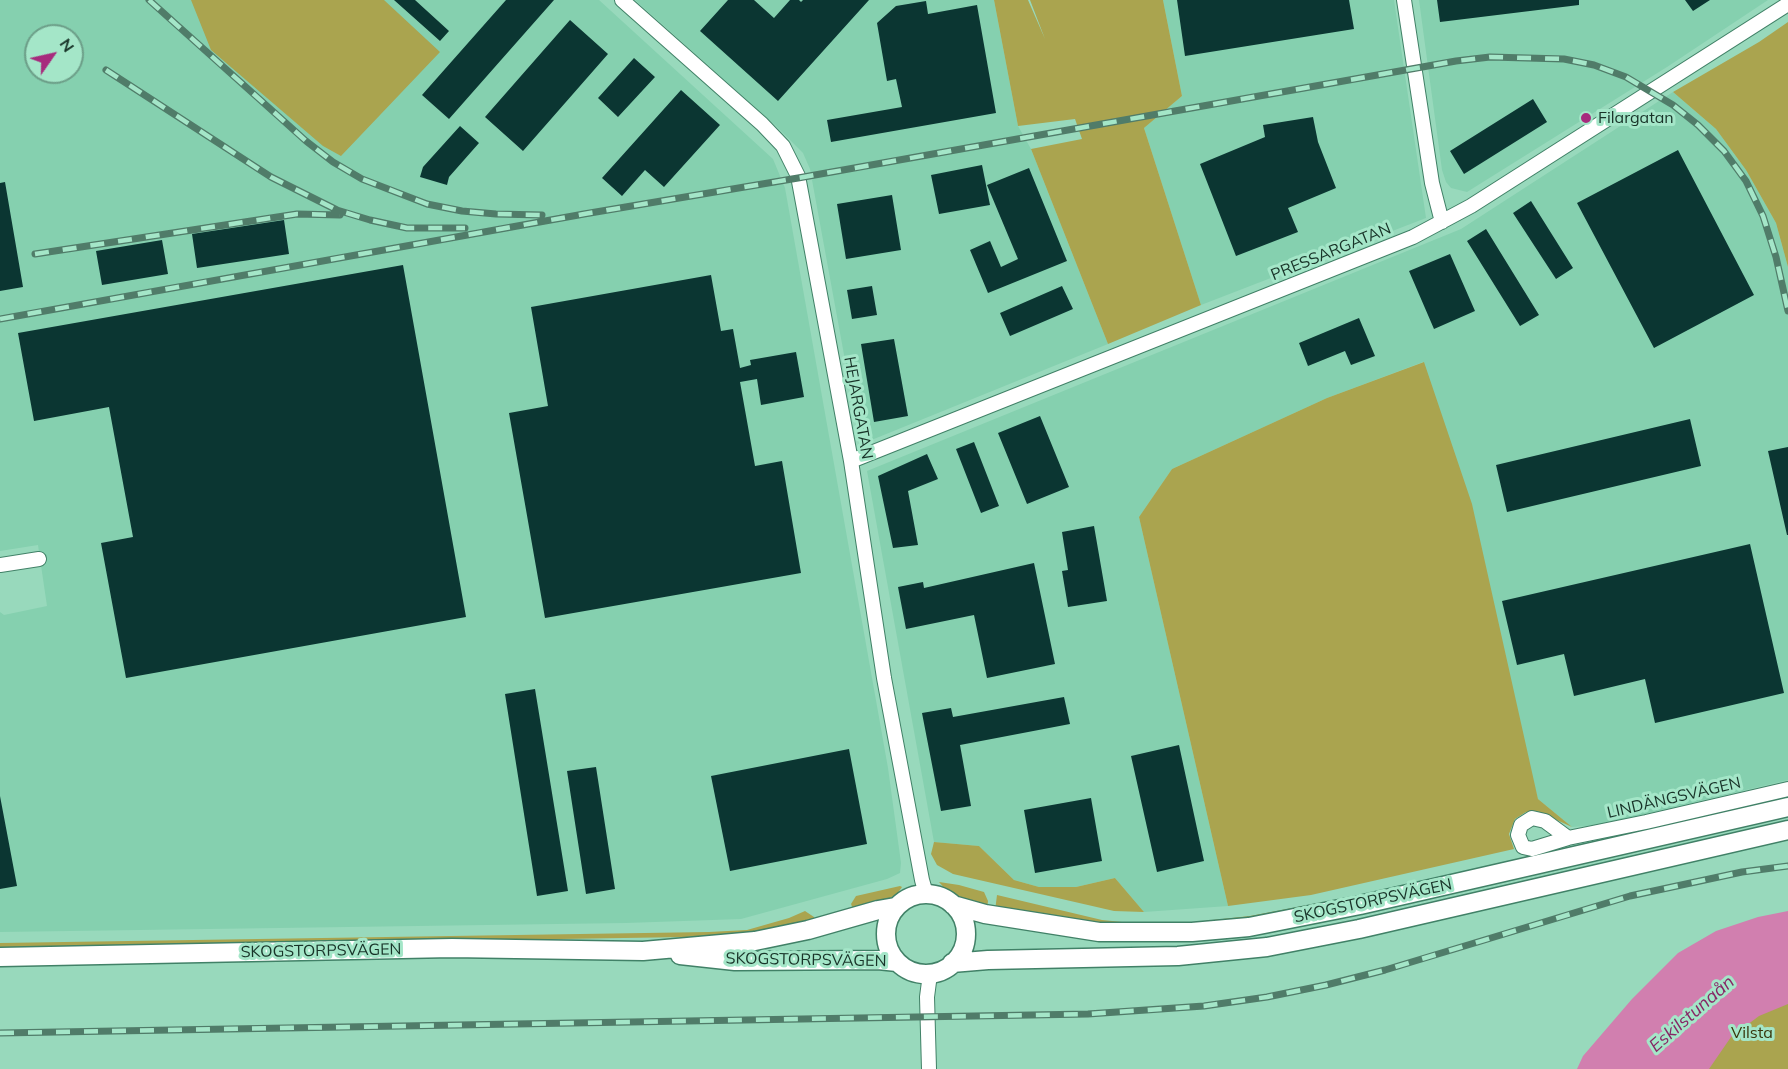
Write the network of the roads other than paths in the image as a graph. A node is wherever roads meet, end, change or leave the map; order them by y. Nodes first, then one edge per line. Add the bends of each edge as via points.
1 (622, 0) edge
2 (1404, 0) edge
3 (1788, 4) edge
4 (1442, 222) junction
5 (851, 461) junction
6 (39, 559) dead end
7 (0, 565) edge
8 (1788, 789) edge
9 (1788, 807) edge
10 (1788, 830) edge
11 (1568, 838) dead end
12 (926, 894) junction
13 (953, 905) junction
14 (895, 907) junction
15 (643, 951) junction
16 (0, 957) edge
17 (897, 962) junction
18 (952, 963) junction
19 (930, 974) junction
20 (929, 1069) edge

1 - 5 street, HEJARGATAN via 762,124 783,146 792,163
2 - 4 street via 1432,183
3 - 4 street, PRESSARGATAN
4 - 5 street, PRESSARGATAN via 1339,267
5 - 12 street, HEJARGATAN via 884,678
6 - 7 street
8 - 11 street, LINDÄNGSVÄGEN
9 - 13 main road, SKOGSTORPSVÄGEN via 1249,927 1192,932 1099,932 985,914
10 - 18 main road, SKOGSTORPSVÄGEN via 1268,947 1178,956
12 - 13 main road via 940,896
12 - 14 main road via 910,897
13 - 18 main road via 962,916 966,931 962,951
14 - 15 main road, SKOGSTORPSVÄGEN via 755,941
14 - 17 main road via 887,921 886,936
15 - 16 main road, SKOGSTORPSVÄGEN via 452,948
15 - 17 main road, SKOGSTORPSVÄGEN via 735,961
17 - 19 main road via 912,971
18 - 19 main road
19 - 20 street

